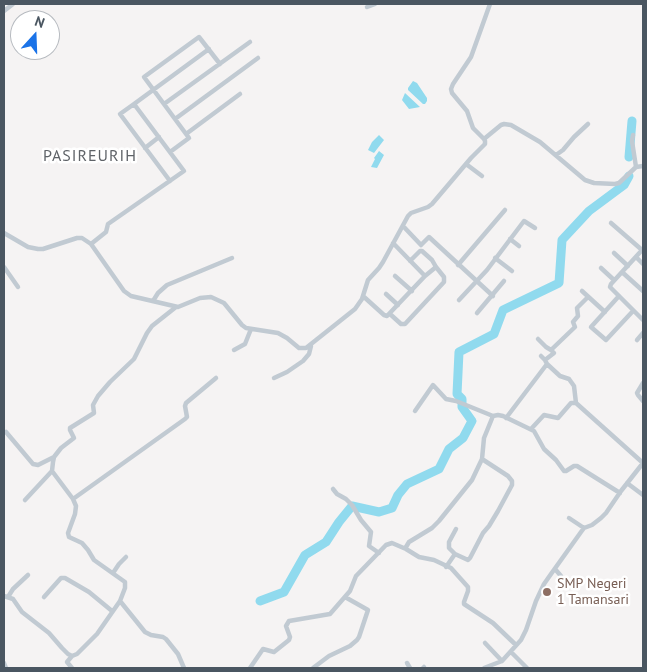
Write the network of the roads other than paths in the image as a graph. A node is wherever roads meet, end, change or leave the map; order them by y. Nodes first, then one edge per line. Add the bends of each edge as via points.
1 (13, 4) edge
2 (375, 4) edge
3 (490, 4) edge
4 (367, 7) dead end
5 (4, 11) edge
6 (250, 42) dead end
7 (209, 49) junction
8 (258, 58) dead end
9 (220, 64) junction
10 (154, 90) junction
11 (240, 94) dead end
12 (134, 104) junction
13 (164, 104) junction
14 (175, 119) junction
15 (588, 124) dead end
16 (186, 134) junction
17 (632, 135) dead end
18 (159, 137) junction
19 (484, 139) junction
20 (145, 148) junction
21 (170, 152) junction
22 (556, 155) junction
23 (466, 164) junction
24 (643, 166) edge
25 (636, 167) junction
26 (482, 176) dead end
27 (170, 181) junction
28 (505, 210) dead end
29 (611, 223) dead end
30 (402, 226) junction
31 (535, 228) dead end
32 (5, 233) edge
33 (510, 239) junction
34 (4, 240) edge
35 (393, 243) junction
36 (92, 244) junction
37 (519, 246) dead end
38 (643, 250) edge
39 (614, 253) dead end
40 (636, 257) junction
41 (232, 258) dead end
42 (496, 258) junction
43 (410, 261) junction
44 (458, 264) junction
45 (643, 264) edge
46 (628, 266) junction
47 (4, 267) edge
48 (436, 267) junction
49 (601, 268) dead end
50 (512, 271) dead end
51 (622, 272) junction
52 (395, 276) dead end
53 (425, 276) junction
54 (614, 280) junction
55 (504, 281) dead end
56 (476, 282) junction
57 (18, 287) dead end
58 (412, 291) junction
59 (582, 291) dead end
60 (643, 292) edge
61 (386, 294) dead end
62 (363, 296) junction
63 (493, 296) junction
64 (619, 296) junction
65 (588, 297) junction
66 (459, 300) dead end
67 (153, 301) junction
68 (398, 305) junction
69 (176, 308) junction
70 (633, 311) junction
71 (605, 312) junction
72 (478, 313) dead end
73 (390, 314) junction
74 (643, 320) edge
75 (251, 329) junction
76 (643, 333) edge
77 (538, 339) dead end
78 (637, 340) dead end
79 (311, 346) junction
80 (234, 350) dead end
81 (551, 350) junction
82 (541, 356) dead end
83 (546, 362) junction
84 (216, 378) dead end
85 (274, 378) dead end
86 (643, 383) edge
87 (643, 401) edge
88 (576, 403) junction
89 (415, 412) dead end
90 (493, 416) junction
91 (506, 418) junction
92 (531, 429) junction
93 (6, 432) dead end
94 (54, 457) junction
95 (482, 459) junction
96 (643, 463) edge
97 (52, 472) junction
98 (627, 483) junction
99 (333, 489) dead end
100 (620, 493) junction
101 (643, 495) edge
102 (74, 499) junction
103 (25, 500) dead end
104 (569, 518) dead end
105 (584, 528) junction
106 (456, 529) dead end
107 (406, 549) junction
108 (378, 553) junction
109 (455, 554) junction
110 (126, 557) dead end
111 (446, 567) junction
112 (555, 569) junction
113 (113, 573) junction
114 (28, 576) dead end
115 (561, 576) dead end
116 (5, 597) edge
117 (44, 597) dead end
118 (345, 597) junction
119 (120, 601) junction
120 (112, 611) junction
121 (485, 643) dead end
122 (516, 645) junction
123 (510, 652) junction
124 (72, 656) junction
125 (502, 661) junction
126 (4, 663) edge
127 (407, 663) dead end
128 (6, 668) edge
129 (72, 668) edge
130 (184, 668) edge
131 (250, 668) edge
132 (312, 668) edge
133 (410, 668) edge
134 (484, 668) edge
135 (527, 668) edge

1 - 5 street
2 - 4 street
3 - 19 street via 471,57 451,89 467,110 473,128
6 - 9 street
7 - 9 street
7 - 10 street
7 - 10 street via 199,36 144,77
8 - 14 street
9 - 13 street
10 - 12 street
10 - 13 street
11 - 16 street
12 - 18 street
12 - 20 street via 120,114
13 - 14 street
14 - 16 street
15 - 22 street
16 - 21 street via 190,138
17 - 25 street
18 - 20 street
18 - 21 street
19 - 22 street via 507,124 534,138
19 - 23 street via 485,144
20 - 27 street
21 - 27 street via 184,170
22 - 25 street via 585,180 594,183 619,183
23 - 26 street
23 - 30 street via 432,204 412,213
24 - 25 street
27 - 36 street via 108,224 106,232
28 - 44 street
29 - 38 street
30 - 35 street
30 - 44 street via 421,245 429,237
31 - 33 street via 524,221
32 - 34 street
32 - 36 street via 28,248 38,250 77,238
33 - 37 street
33 - 42 street
35 - 43 street
35 - 62 street via 366,283
36 - 67 street via 124,291
38 - 40 street
39 - 46 street
40 - 45 street
40 - 46 street
41 - 67 street via 167,285
42 - 50 street
42 - 56 street
43 - 48 street via 422,251
43 - 53 street
44 - 56 street
46 - 51 street
47 - 57 street
48 - 53 street
48 - 73 street via 444,282 411,318 403,325
49 - 54 street
51 - 54 street
51 - 60 street
52 - 58 street
53 - 58 street
54 - 64 street via 610,287
55 - 63 street
56 - 63 street
56 - 66 street
58 - 68 street
59 - 65 street
61 - 68 street
62 - 73 street via 386,316
62 - 79 street via 350,313
63 - 72 street
64 - 70 street
64 - 71 street
65 - 71 street
65 - 81 street via 577,308 578,316 573,322 575,327
67 - 69 street
68 - 73 street
69 - 75 street via 200,298 212,297 224,303 242,325
69 - 94 street via 152,326 134,359 94,402 94,413 70,428 74,438
70 - 71 street via 606,340 591,327
70 - 74 street
75 - 79 street via 281,334 302,349
75 - 80 street via 245,344
76 - 78 street
77 - 81 street
79 - 85 street via 299,365
81 - 83 street via 554,353
82 - 83 street
83 - 88 street via 560,376 569,379 574,386
83 - 91 street
84 - 102 street via 186,403 185,419
86 - 87 street via 637,393
88 - 92 street via 571,403 558,418 544,416
88 - 96 street
89 - 90 street via 433,384 446,399
90 - 91 street
90 - 95 street via 484,438
91 - 92 street
92 - 100 street via 564,471 577,466
93 - 94 street via 33,464 38,465
94 - 97 street
95 - 107 street via 472,480 439,521 410,542
95 - 109 street via 508,476 512,484 470,558
96 - 98 street
97 - 102 street
97 - 103 street
98 - 100 street
98 - 101 street
99 - 108 street via 353,506 371,532 369,546
100 - 105 street via 602,518
102 - 113 street via 75,514 69,537 82,543 94,560
104 - 105 street
105 - 112 street
106 - 109 street via 448,546
107 - 108 street via 390,543
107 - 111 street
108 - 118 street via 356,576
109 - 111 street
110 - 113 street
111 - 122 street via 468,587 464,604 493,623
112 - 115 street
112 - 122 street via 544,584 526,630
113 - 119 street via 126,584
114 - 116 street
116 - 124 street via 13,600 22,612
117 - 120 street via 65,578 90,592
118 - 131 street via 329,615 289,621 286,626 289,640 274,652 263,649
118 - 132 street via 368,610 359,637 350,646
119 - 120 street
119 - 130 street via 145,632 166,639
120 - 124 street via 97,634
121 - 125 street
122 - 123 street
123 - 125 street
123 - 135 street
124 - 129 street via 68,661
125 - 134 street
126 - 128 street
127 - 133 street

